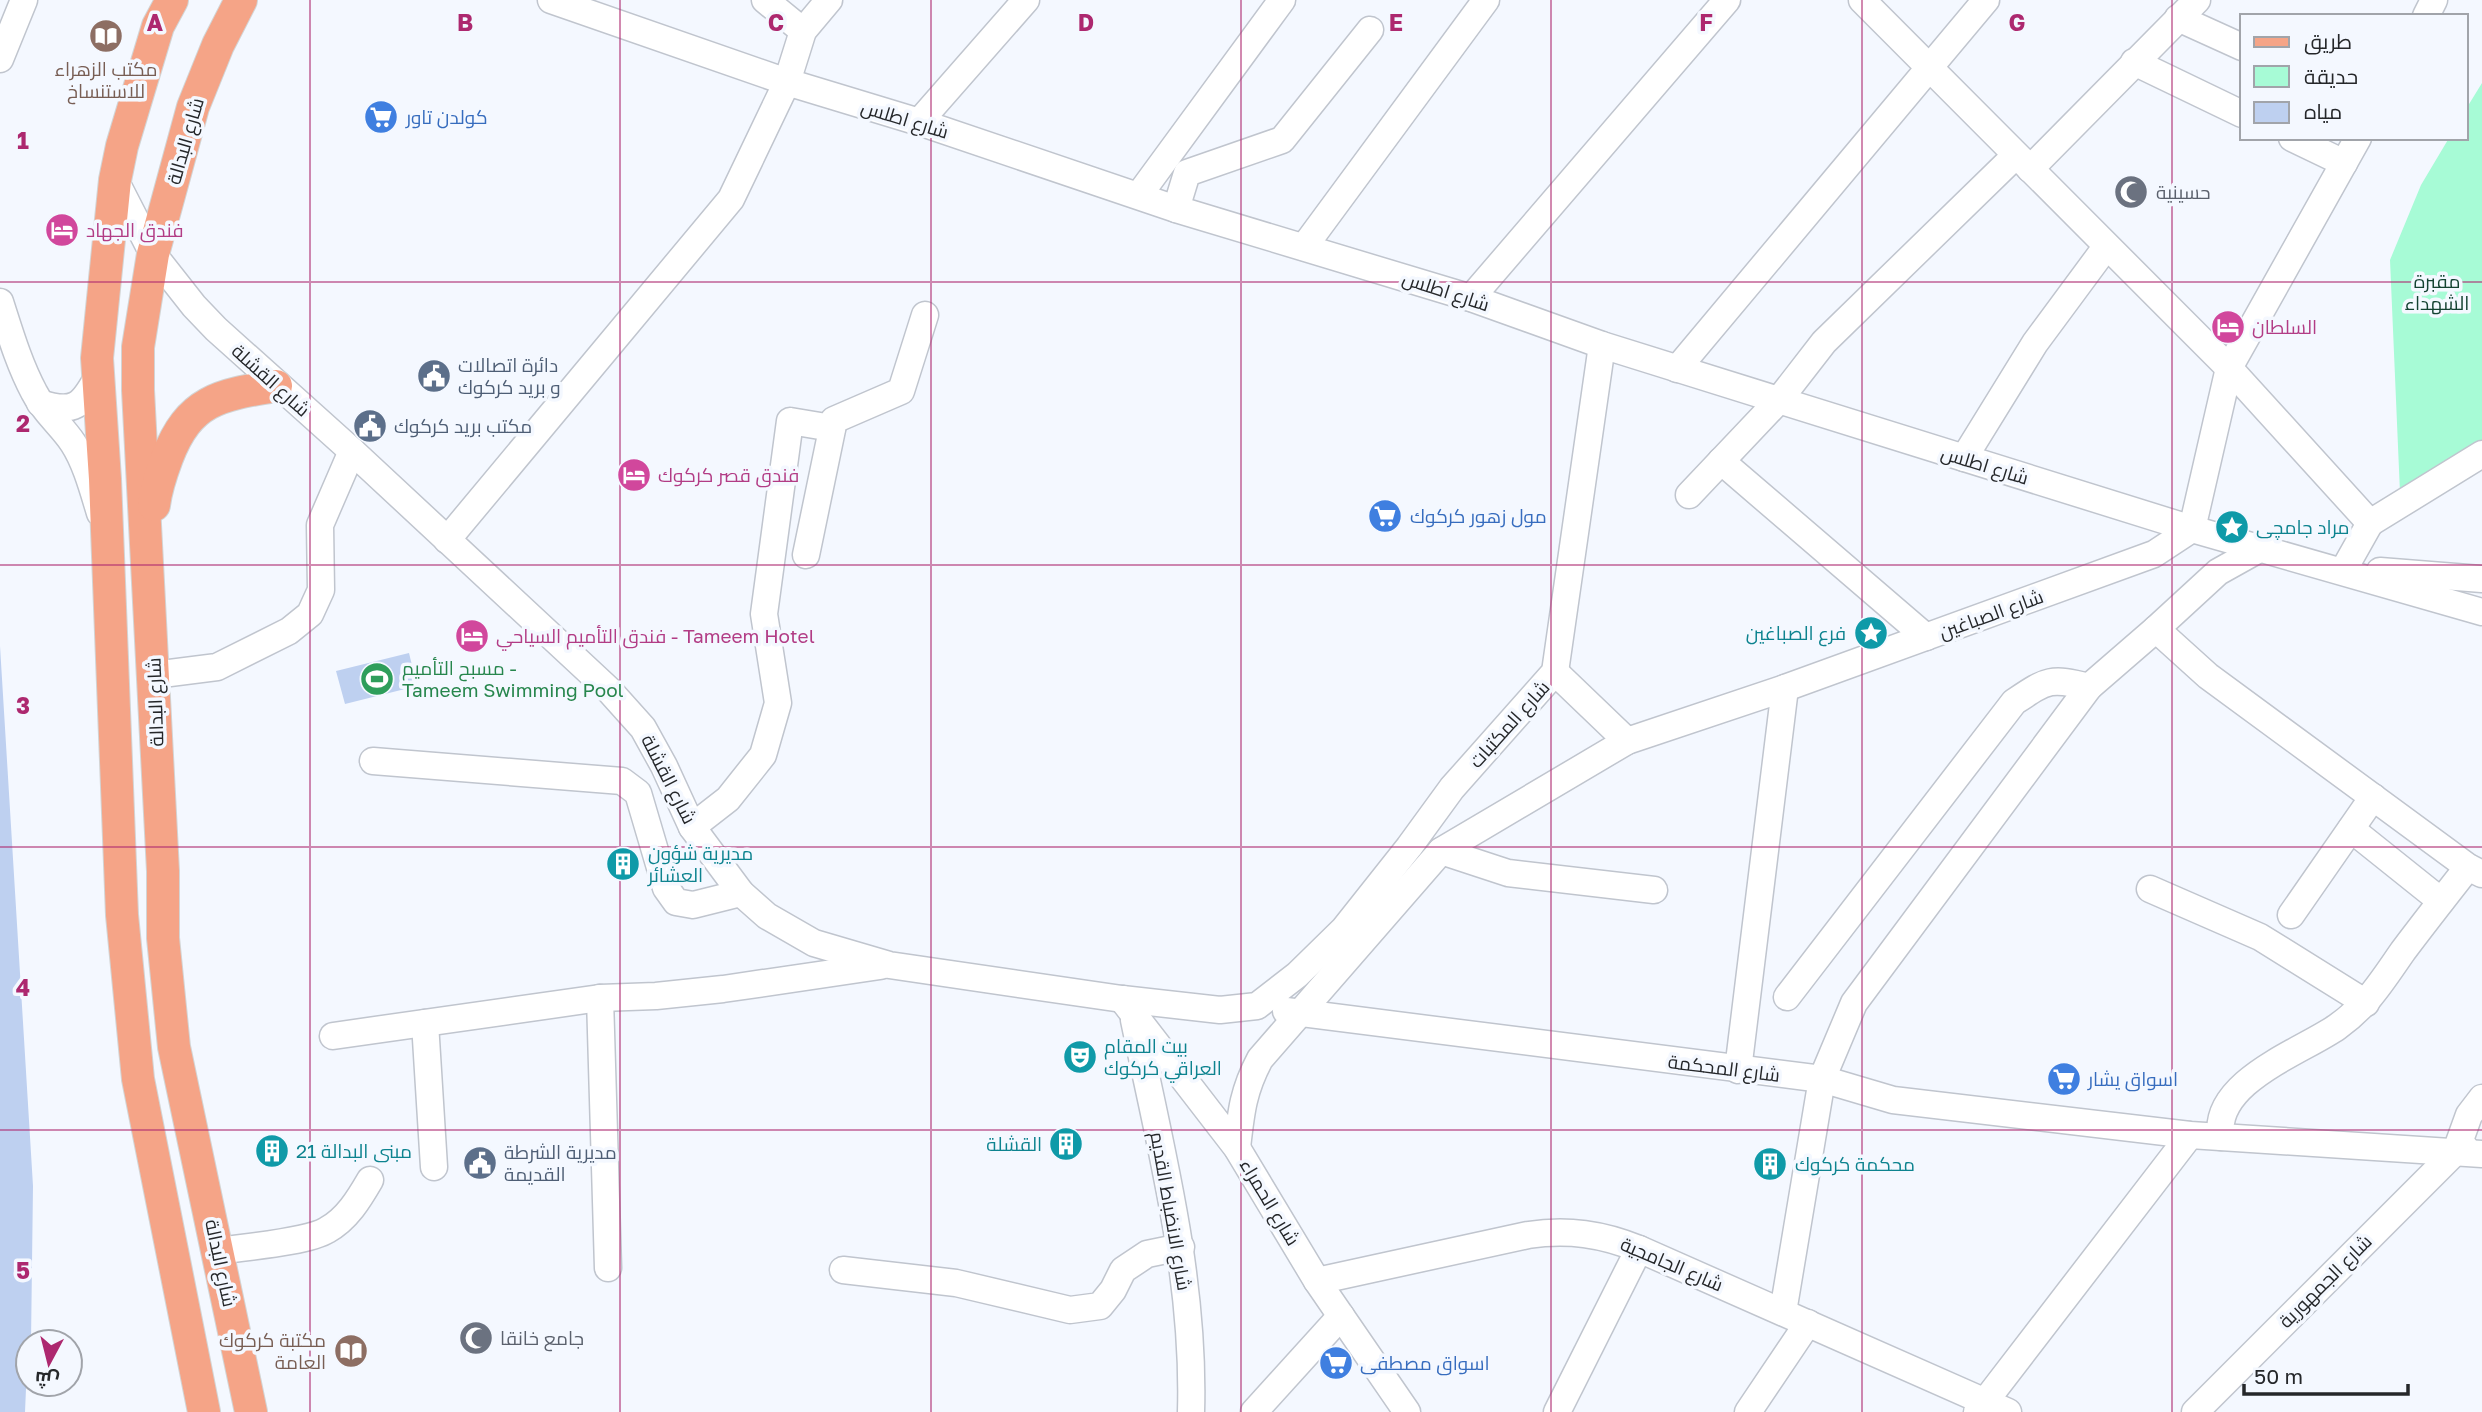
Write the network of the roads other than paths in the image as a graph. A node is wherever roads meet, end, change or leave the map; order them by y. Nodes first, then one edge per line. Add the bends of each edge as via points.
1 (172, 0) edge
2 (241, 0) edge
3 (551, 0) edge
4 (765, 0) edge
5 (829, 0) edge
6 (1026, 0) edge
7 (1282, 0) edge
8 (1486, 0) edge
9 (1727, 0) edge
10 (1862, 0) edge
11 (1986, 0) edge
12 (2197, 0) edge
13 (13, 13) edge
14 (2178, 18) junction
15 (1370, 30) dead end
16 (803, 31) junction
17 (2240, 46) edge
18 (0, 59) edge
19 (2134, 62) junction
20 (1930, 69) junction
21 (787, 82) junction
22 (2240, 113) edge
23 (919, 122) junction
24 (2296, 140) edge
25 (2357, 140) edge
26 (2023, 162) junction
27 (2344, 163) junction
28 (115, 180) junction
29 (1139, 195) junction
30 (1176, 209) junction
31 (1304, 247) junction
32 (2106, 247) junction
33 (153, 254) junction
34 (1471, 298) junction
35 (0, 302) edge
36 (103, 307) junction
37 (142, 310) junction
38 (925, 315) dead end
39 (1602, 345) junction
40 (2229, 368) junction
41 (1677, 369) junction
42 (98, 376) junction
43 (276, 386) junction
44 (1779, 401) junction
45 (40, 403) junction
46 (832, 428) junction
47 (352, 452) junction
48 (2482, 454) edge
49 (1964, 458) junction
50 (1721, 461) junction
51 (1689, 495) dead end
52 (2370, 523) junction
53 (2192, 529) junction
54 (106, 531) junction
55 (447, 540) junction
56 (2261, 548) junction
57 (148, 555) junction
58 (806, 555) dead end
59 (2343, 571) junction
60 (2482, 579) edge
61 (2482, 612) edge
62 (2156, 629) junction
63 (1926, 637) junction
64 (1555, 672) junction
65 (154, 674) junction
66 (2089, 687) junction
67 (1785, 688) junction
68 (1627, 741) junction
69 (373, 761) dead end
70 (2373, 797) junction
71 (692, 827) junction
72 (2351, 829) junction
73 (1441, 851) junction
74 (2475, 871) edge
75 (2150, 888) dead end
76 (1654, 890) dead end
77 (741, 892) junction
78 (2441, 901) junction
79 (2291, 915) dead end
80 (889, 965) junction
81 (1787, 997) dead end
82 (600, 998) junction
83 (2366, 1003) junction
84 (1127, 1005) junction
85 (1248, 1008) junction
86 (1300, 1014) junction
87 (425, 1023) junction
88 (333, 1037) dead end
89 (1738, 1070) junction
90 (1822, 1079) junction
91 (2482, 1098) edge
92 (2190, 1135) junction
93 (2221, 1137) junction
94 (2482, 1139) edge
95 (1237, 1148) junction
96 (2456, 1151) junction
97 (2482, 1154) edge
98 (434, 1167) dead end
99 (370, 1180) dead end
100 (1181, 1247) junction
101 (1639, 1249) junction
102 (219, 1251) junction
103 (608, 1268) dead end
104 (843, 1270) dead end
105 (1317, 1281) junction
106 (1783, 1312) junction
107 (1341, 1316) junction
108 (1808, 1323) junction
109 (201, 1406) edge
110 (1990, 1409) edge
111 (251, 1412) edge
112 (1191, 1412) edge
113 (1254, 1412) edge
114 (1407, 1412) edge
115 (1557, 1412) edge
116 (1748, 1412) edge
117 (2195, 1412) edge

1 - 28 main road via 158,26
2 - 33 main road, شارع البدالة via 192,107
3 - 21 street, شارع اطلس
4 - 16 street
5 - 16 street
6 - 23 street
7 - 29 street
8 - 31 street
9 - 34 street
10 - 20 street
11 - 20 street
12 - 14 street
13 - 18 street
14 - 17 street
14 - 19 street
15 - 30 street via 1282,140 1187,173
16 - 21 street
19 - 22 street
19 - 26 street
20 - 26 street
20 - 41 street
21 - 23 street, شارع اطلس
21 - 55 street via 731,199
23 - 29 street, شارع اطلس
24 - 27 street
25 - 27 street
26 - 32 street
26 - 44 street via 1824,342
27 - 40 street
28 - 33 street, شارع القشلة
28 - 36 main road
29 - 30 street, شارع اطلس
30 - 31 street, شارع اطلس
31 - 34 street, شارع اطلس
32 - 40 street
32 - 49 street via 2035,343
33 - 37 main road, شارع البدالة
33 - 43 street, شارع القشلة via 194,306
34 - 39 street, شارع اطلس
35 - 45 street via 19,362
36 - 37 main road via 115,296 125,296
36 - 42 main road
37 - 57 main road, شارع البدالة via 138,390
38 - 46 street via 901,391 834,420
39 - 41 street, شارع اطلس
39 - 64 street, شارع المكتبات
40 - 52 street
40 - 53 street
41 - 44 street, شارع اطلس
42 - 45 street via 76,406
42 - 54 main road
43 - 47 street, شارع القشلة
43 - 57 main road via 220,398 185,422 160,476
44 - 49 street, شارع اطلس
44 - 50 street
45 - 54 street via 77,451
46 - 58 street
46 - 71 street via 790,421 764,614 778,703 763,755 727,799
47 - 55 street, شارع القشلة
47 - 65 street via 320,525 321,590 310,614 289,631 218,667
48 - 52 street
49 - 53 street, شارع اطلس
50 - 51 street
50 - 63 street
52 - 59 street
53 - 56 street, شارع اطلس
53 - 63 street, شارع الصباغين via 2154,554
54 - 109 main road via 122,915 138,1079
55 - 71 street, شارع القشلة via 643,727
56 - 59 street, شارع اطلس
56 - 62 street via 2218,572
57 - 65 main road, شارع البدالة
59 - 60 street
59 - 61 street
62 - 66 street
62 - 70 street via 2208,677
63 - 67 street, شارع الصباغين
64 - 68 street
64 - 85 street, شارع المكتبات via 1452,788 1344,929 1297,975
65 - 102 main road, شارع البدالة via 168,997 174,1047
66 - 81 street via 2061,680 2039,685 2014,702
66 - 90 street via 1854,1003
67 - 68 street
67 - 89 street
68 - 73 street
69 - 77 street via 622,781 638,793 666,888 676,902 693,905
70 - 72 street
70 - 74 street
71 - 77 street, شارع القشلة
72 - 78 street
72 - 79 street
73 - 76 street via 1508,873
73 - 86 street
74 - 78 street
75 - 83 street via 2260,937
77 - 80 street, شارع القشلة via 767,916 814,943
78 - 83 street
80 - 82 street via 723,989
80 - 84 street, شارع القشلة
82 - 87 street
82 - 103 street
83 - 93 street via 2336,1028 2274,1063 2239,1090 2221,1114
84 - 85 street, شارع القشلة
84 - 95 street, شارع الحمراء
84 - 100 street, شارع الانضباط القديم
85 - 86 street, شارع المحكمة
86 - 89 street, شارع المحكمة
86 - 95 street via 1260,1059 1248,1083
87 - 88 street
87 - 98 street
89 - 90 street, شارع المحكمة
90 - 92 street, شارع المحكمة via 1893,1100
90 - 106 street
91 - 96 street, شارع الجمهورية via 2469,1115
92 - 93 street, شارع المحكمة
92 - 110 street
93 - 96 street, شارع المحكمة
94 - 96 street, شارع الجمهورية
95 - 105 street, شارع الحمراء
96 - 97 street, شارع المحكمة
96 - 117 street, شارع الجمهورية
99 - 102 street via 353,1208 326,1231
100 - 104 street via 1147,1254 1123,1270 1100,1306 1070,1310 956,1283
100 - 112 street, شارع الانضباط القديم via 1193,1361
101 - 105 street, شارع الجامجية via 1596,1235 1551,1232
101 - 106 street, شارع الجامجية
101 - 115 street
102 - 111 main road, شارع البدالة
105 - 107 street, شارع الحمراء
106 - 108 street, شارع الجامجية
107 - 113 street
107 - 114 street, شارع الحمراء
108 - 110 street, شارع الجامجية
108 - 116 street

